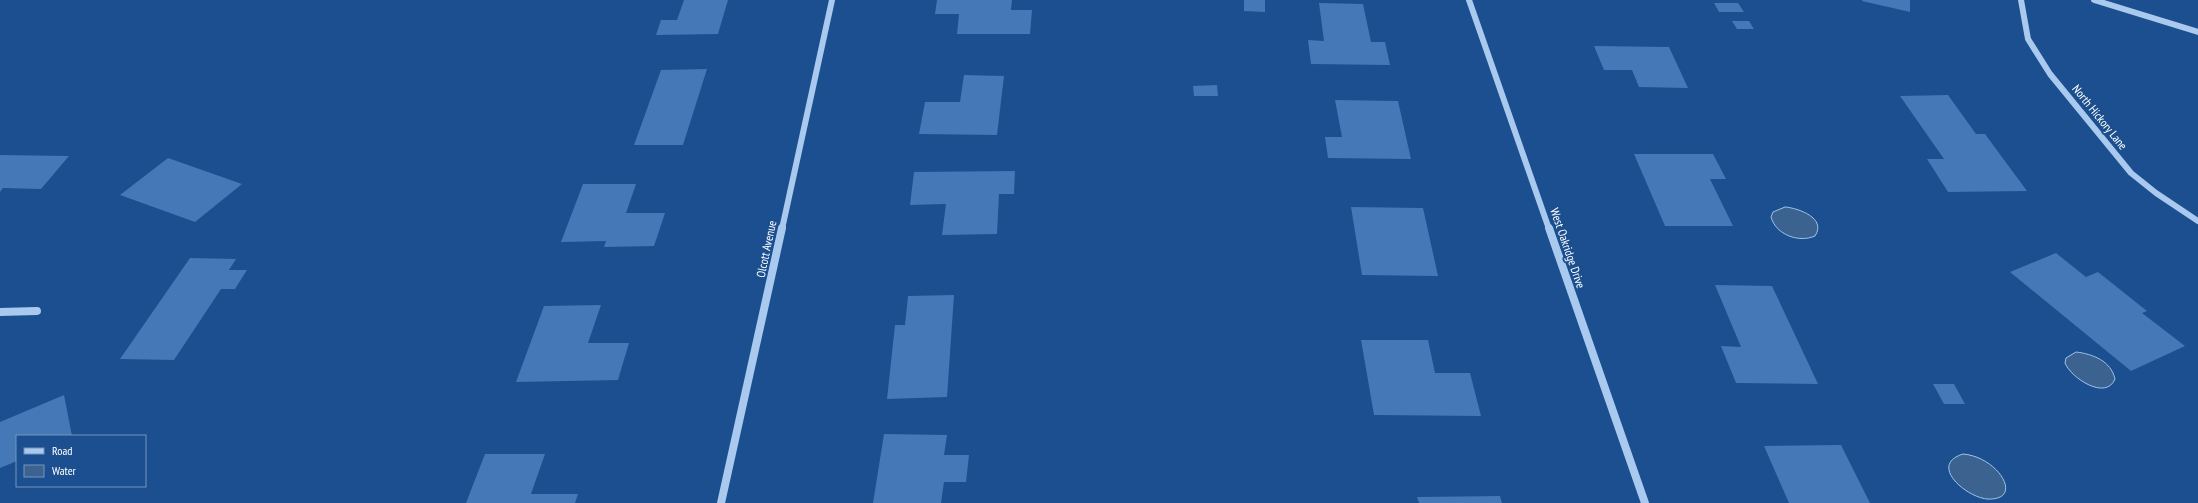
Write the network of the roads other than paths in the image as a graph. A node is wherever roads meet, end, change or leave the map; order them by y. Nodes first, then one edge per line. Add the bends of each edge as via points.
1 (832, 0) edge
2 (1469, 0) edge
3 (2022, 0) edge
4 (2094, 0) edge
5 (2198, 32) edge
6 (2198, 221) edge
7 (0, 312) edge
8 (37, 312) dead end
9 (721, 503) edge
10 (1645, 503) edge

1 - 9 street, Olcott Avenue
2 - 10 street, West Oakridge Drive
3 - 6 street, North Hickory Lane via 2028,39 2050,74 2131,173 2156,194
4 - 5 street
7 - 8 street

